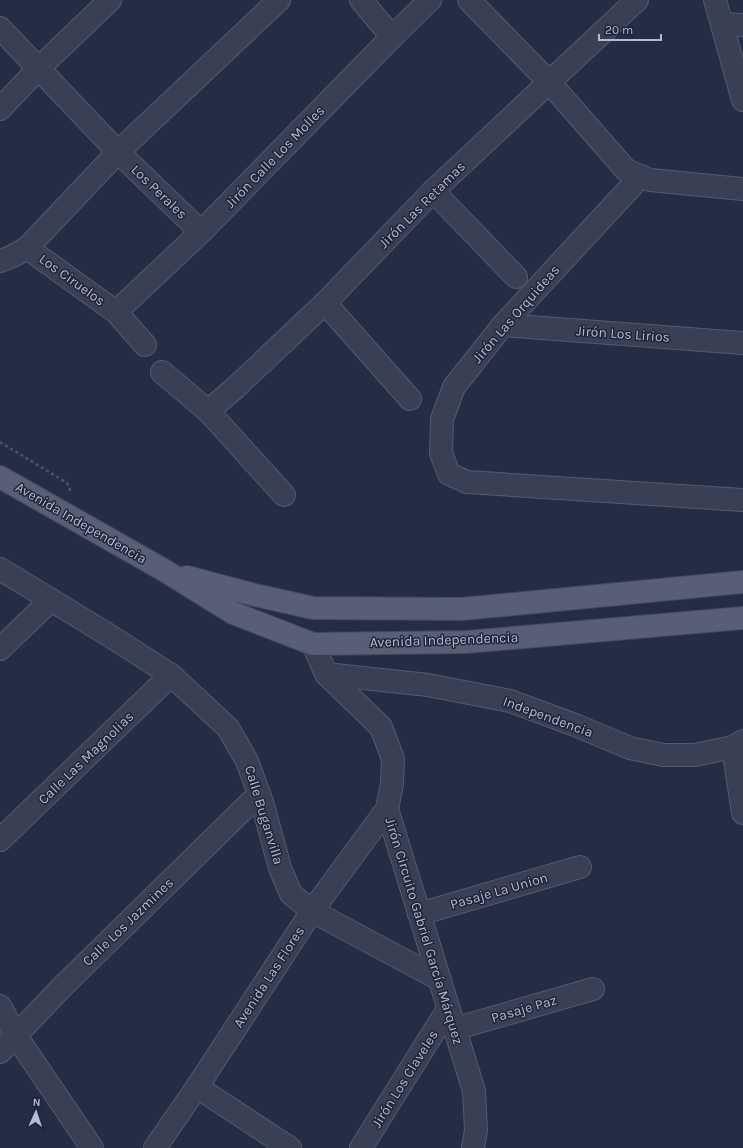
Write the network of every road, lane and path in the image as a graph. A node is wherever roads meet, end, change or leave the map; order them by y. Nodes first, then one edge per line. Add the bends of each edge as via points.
1 (110, 0) edge
2 (279, 0) edge
3 (361, 0) edge
4 (430, 0) edge
5 (469, 0) edge
6 (637, 0) edge
7 (715, 0) edge
8 (722, 24) junction
9 (743, 25) edge
10 (0, 28) edge
11 (392, 37) junction
12 (39, 68) junction
13 (549, 82) junction
14 (743, 100) edge
15 (0, 109) edge
16 (118, 152) junction
17 (641, 176) junction
18 (743, 189) edge
19 (433, 191) junction
20 (201, 232) junction
21 (28, 248) junction
22 (0, 261) edge
23 (516, 277) dead end
24 (325, 303) junction
25 (116, 312) junction
26 (503, 325) junction
27 (743, 343) edge
28 (145, 345) dead end
29 (162, 372) dead end
30 (410, 399) dead end
31 (208, 411) junction
32 (0, 477) edge
33 (284, 495) dead end
34 (743, 500) edge
35 (0, 569) edge
36 (162, 569) junction
37 (743, 582) edge
38 (51, 600) junction
39 (743, 618) edge
40 (313, 644) junction
41 (0, 649) edge
42 (326, 674) junction
43 (172, 675) junction
44 (738, 744) edge
45 (259, 794) junction
46 (387, 809) junction
47 (743, 813) edge
48 (0, 840) edge
49 (580, 867) dead end
50 (312, 911) junction
51 (419, 914) junction
52 (439, 979) junction
53 (593, 989) dead end
54 (0, 1006) edge
55 (451, 1019) junction
56 (16, 1036) junction
57 (0, 1052) edge
58 (197, 1087) junction
59 (92, 1148) edge
60 (155, 1148) edge
61 (290, 1148) edge
62 (361, 1148) edge
63 (473, 1148) edge

1 - 12 street
2 - 16 street
3 - 11 street
4 - 11 street, Jirón Calle Los Molles
5 - 13 street
6 - 13 street, Jirón Las Retamas
7 - 8 street
8 - 9 street
8 - 14 street
10 - 12 street, Los Perales
11 - 20 street, Jirón Calle Los Molles
12 - 15 street
12 - 16 street, Los Perales
13 - 17 street via 626,170
13 - 19 street, Jirón Las Retamas
16 - 20 street, Los Perales
16 - 21 street
17 - 18 street via 650,180
17 - 26 street, Jirón Las Orquideas
19 - 23 street
19 - 24 street, Jirón Las Retamas
20 - 25 street, Jirón Calle Los Molles
21 - 22 street
21 - 25 street, Los Ciruelos
24 - 30 street
24 - 31 street, Jirón Las Retamas
25 - 28 street, Los Ciruelos
26 - 27 street, Jirón Los Lirios
26 - 34 street, Jirón Las Orquideas via 454,387 442,419 441,453 449,474 467,482
29 - 31 street
31 - 33 street
32 - 36 main road, Avenida Independencia
35 - 38 street, Calle Buganvilla
36 - 37 main road, Avenida Independencia via 250,594 313,608 462,609
36 - 40 main road, Avenida Independencia via 233,613
38 - 41 street
38 - 43 street, Calle Buganvilla
39 - 40 main road, Avenida Independencia via 466,642
40 - 42 street, Jirón Circuito Gabriel García Márquez
42 - 44 street, Independencia via 428,685 510,701 630,748 663,755 695,755
42 - 46 street, Jirón Circuito Gabriel García Márquez via 381,726 394,759
43 - 45 street, Calle Buganvilla via 228,728 247,761
43 - 48 street, Calle Las Magnolias
44 - 47 street
45 - 50 street, Calle Buganvilla via 280,868 291,894
45 - 56 street, Calle Los Jazmines via 63,986
46 - 50 street, Avenida Las Flores
46 - 51 street, Jirón Circuito Gabriel García Márquez
49 - 51 street, Pasaje La Union
50 - 52 street, Calle Buganvilla
50 - 58 street, Avenida Las Flores
51 - 52 street, Jirón Circuito Gabriel García Márquez
52 - 55 street, Jirón Circuito Gabriel García Márquez
53 - 55 street, Pasaje Paz
54 - 56 street
55 - 62 street, Jirón Los Claveles
55 - 63 street, Jirón Circuito Gabriel García Márquez via 474,1092 476,1130
56 - 57 street, Calle Los Jazmines
56 - 59 street
58 - 60 street, Avenida Las Flores
58 - 61 street

